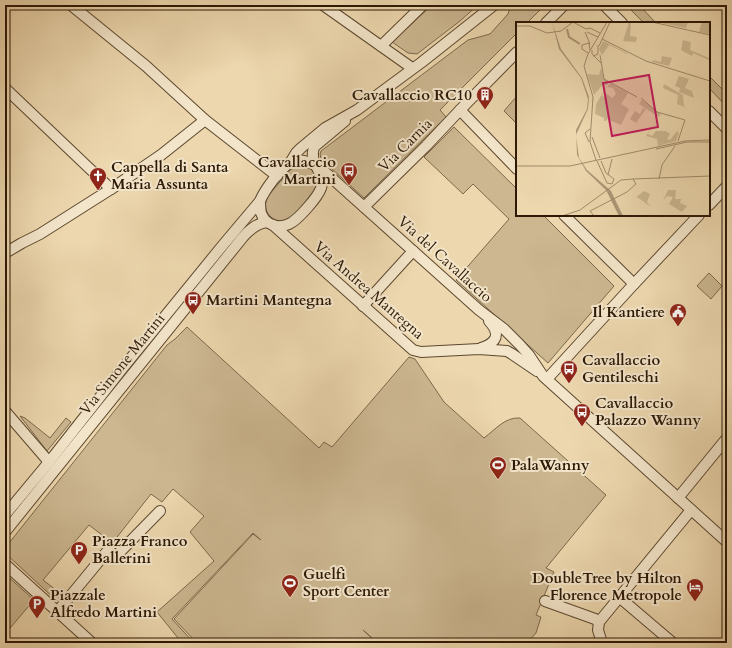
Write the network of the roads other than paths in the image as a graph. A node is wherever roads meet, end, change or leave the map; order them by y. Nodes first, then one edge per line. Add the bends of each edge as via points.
1 (71, 5) edge
2 (323, 5) edge
3 (423, 5) edge
4 (494, 5) edge
5 (564, 5) edge
6 (604, 5) edge
7 (547, 22) edge
8 (621, 22) edge
9 (381, 46) junction
10 (516, 53) edge
11 (412, 68) junction
12 (5, 88) edge
13 (357, 110) junction
14 (460, 110) junction
15 (710, 112) edge
16 (205, 120) junction
17 (727, 128) edge
18 (290, 163) junction
19 (316, 166) junction
20 (516, 168) edge
21 (277, 176) junction
22 (727, 186) edge
23 (111, 190) junction
24 (260, 201) junction
25 (710, 204) edge
26 (364, 207) junction
27 (565, 216) edge
28 (699, 216) edge
29 (270, 224) junction
30 (413, 251) junction
31 (5, 253) edge
32 (634, 284) junction
33 (363, 306) junction
34 (479, 310) junction
35 (479, 349) junction
36 (545, 377) junction
37 (5, 411) edge
38 (727, 438) edge
39 (49, 462) junction
40 (678, 498) junction
41 (691, 510) junction
42 (160, 511) dead end
43 (5, 514) edge
44 (5, 532) edge
45 (727, 542) edge
46 (5, 564) edge
47 (619, 597) junction
48 (545, 601) dead end
49 (58, 611) junction
50 (599, 622) junction
51 (92, 643) edge
52 (602, 643) edge
53 (673, 643) edge

1 - 16 street via 146,66
2 - 9 street
3 - 9 street
4 - 11 street, Via Simone Martini
5 - 7 street
6 - 8 street
9 - 11 street
10 - 14 street, Via Carnia
11 - 13 street, Via Simone Martini
12 - 23 street
13 - 18 street, Via Simone Martini via 307,142
13 - 19 street, Via Simone Martini via 316,146 312,156
14 - 20 street
14 - 26 street, Via Carnia
15 - 17 street
16 - 21 street
16 - 23 street
18 - 19 street via 297,160 310,162
18 - 21 street, Via Simone Martini
19 - 26 street, Via del Cavallaccio
19 - 29 street, Via Simone Martini via 322,179 319,193 294,221 282,226
21 - 24 street, Via Simone Martini
22 - 25 street
23 - 31 street
24 - 29 street via 263,218
24 - 39 street, Via Simone Martini
26 - 30 street, Via del Cavallaccio
27 - 32 street
28 - 32 street
29 - 33 street, Via Andrea Mantegna
29 - 44 street, Via Simone Martini via 261,223 243,237
30 - 33 street
30 - 34 street, Via del Cavallaccio
32 - 36 street
33 - 35 street, Via Andrea Mantegna via 415,351
34 - 35 street via 494,326 496,333 492,343
34 - 36 street, Via del Cavallaccio via 520,345
35 - 36 street, Via Andrea Mantegna via 507,351
36 - 40 street, Via del Cavallaccio
37 - 39 street
38 - 40 street
39 - 43 street, Via Simone Martini
40 - 41 street, Via del Cavallaccio
41 - 45 street, Via del Cavallaccio
41 - 47 street
42 - 49 street via 114,558 108,549
46 - 49 street
47 - 50 street
47 - 53 street
48 - 50 street
49 - 51 street
50 - 52 street via 598,630

